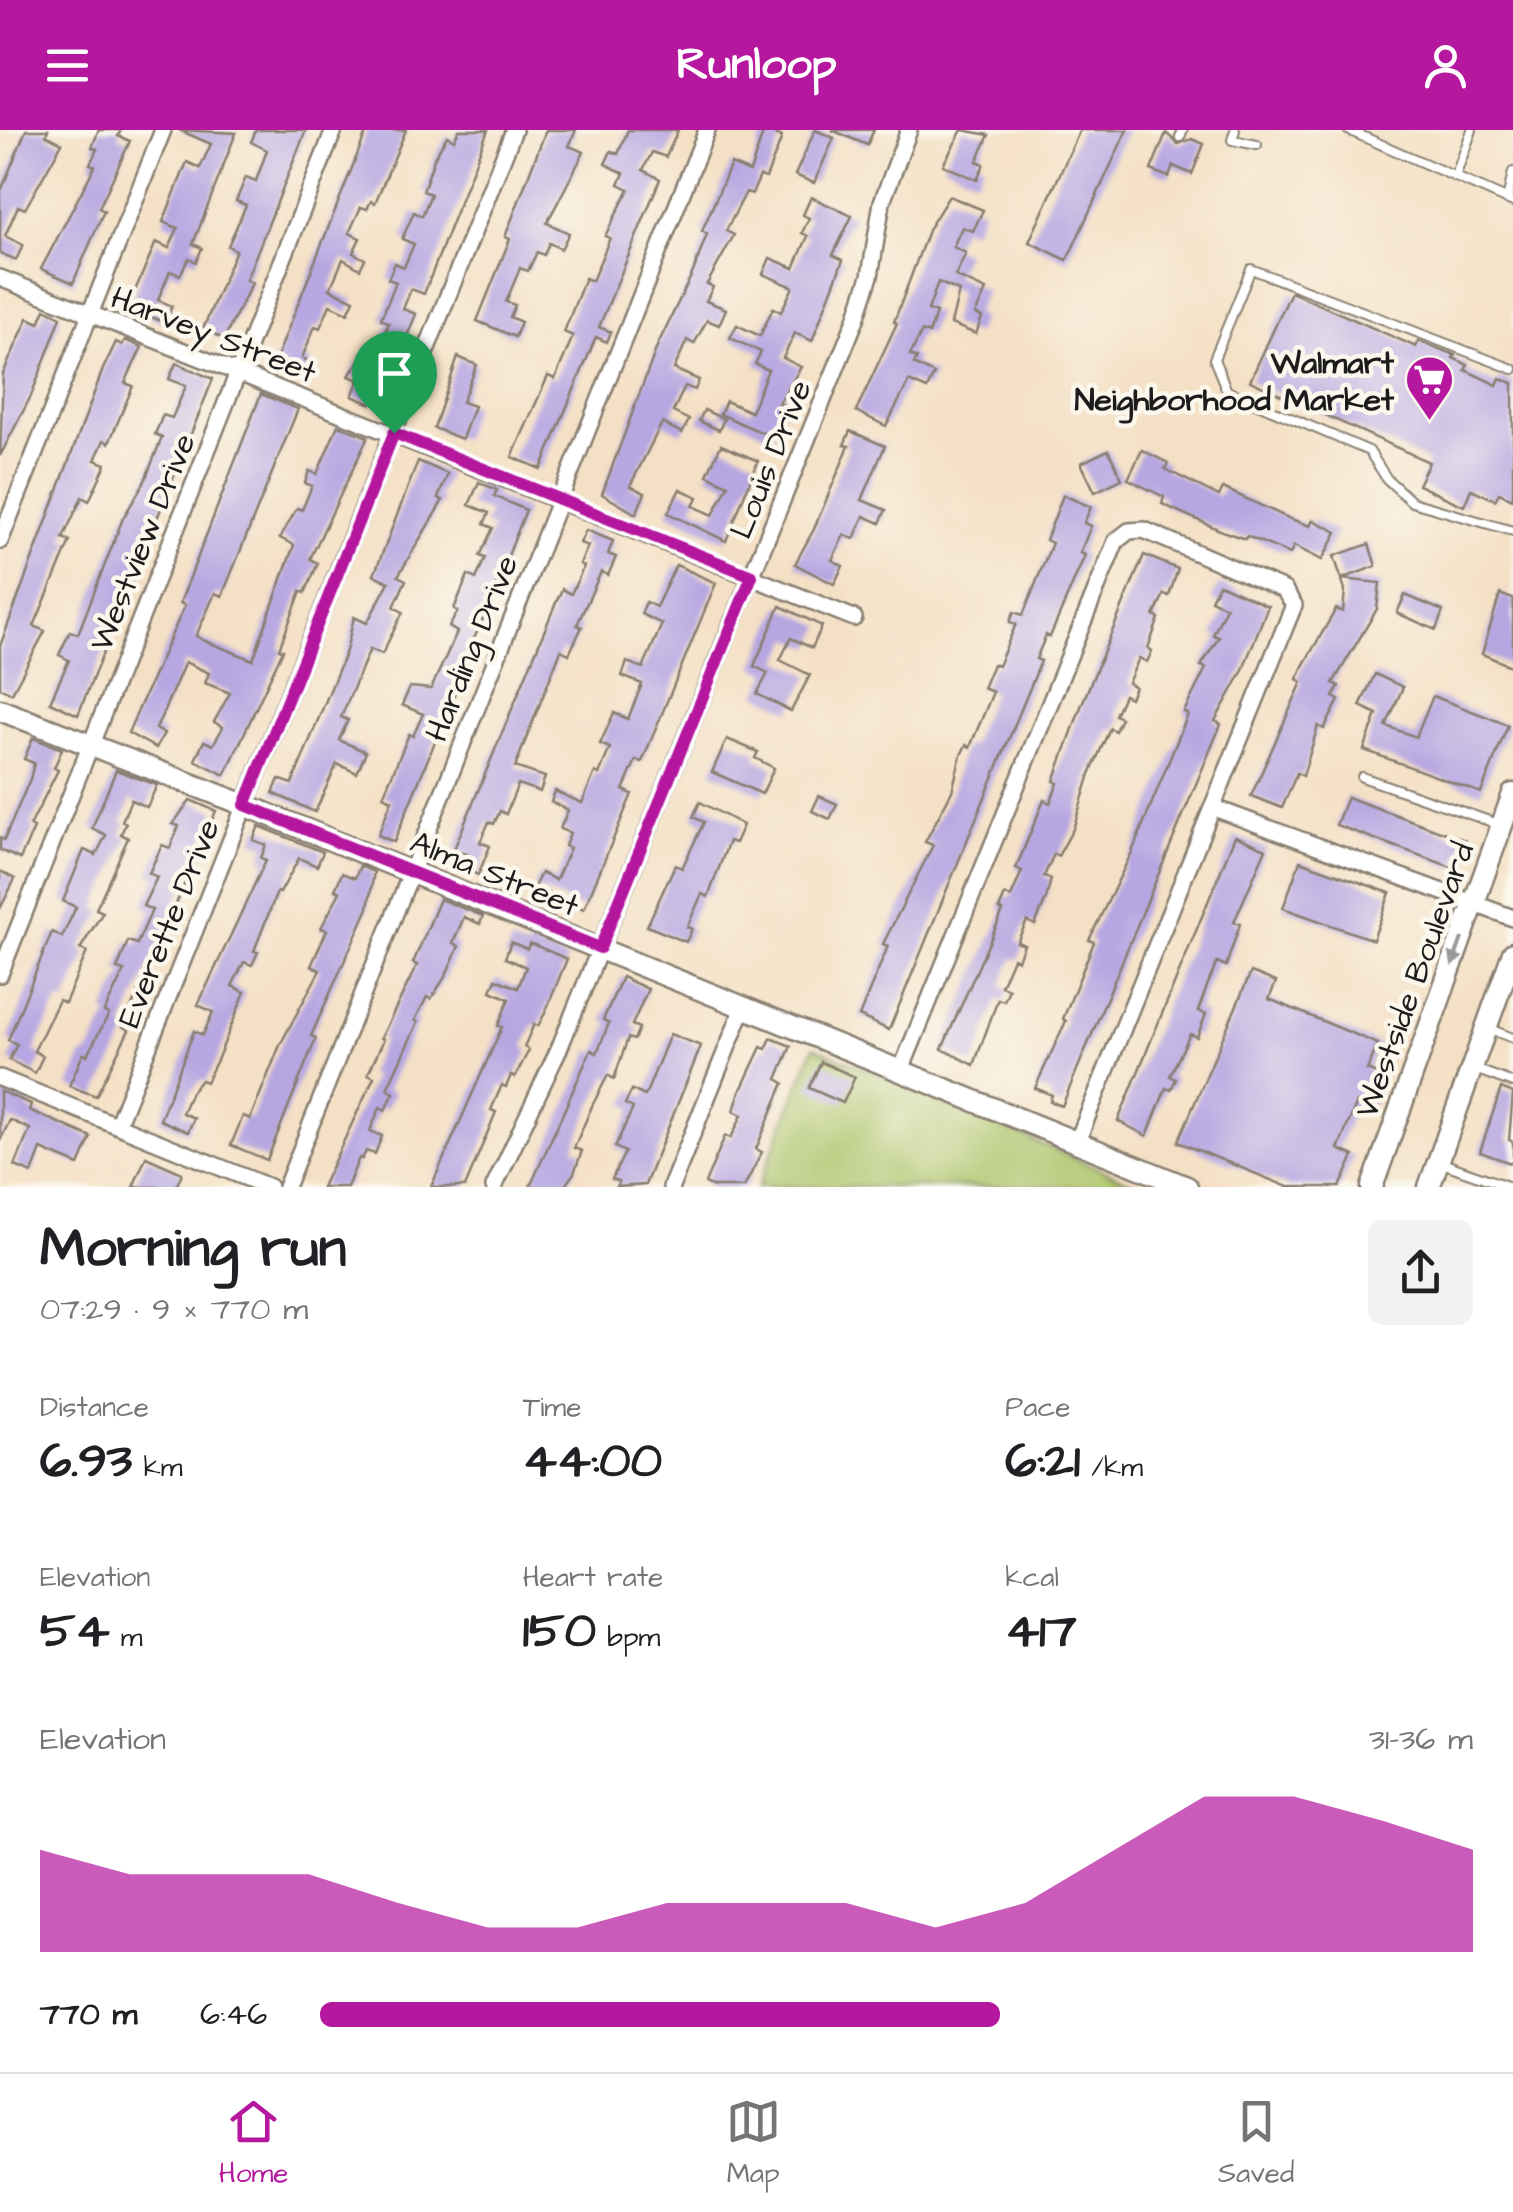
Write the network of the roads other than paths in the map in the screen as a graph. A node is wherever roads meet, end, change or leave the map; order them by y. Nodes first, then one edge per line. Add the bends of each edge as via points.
1 (163, 130) edge
2 (334, 130) edge
3 (514, 130) edge
4 (707, 130) edge
5 (909, 130) edge
6 (1236, 130) edge
7 (1348, 130) edge
8 (1472, 130) edge
9 (1257, 144) dead end
10 (1513, 172) edge
11 (1455, 177) junction
12 (1510, 201) edge
13 (0, 278) edge
14 (89, 314) junction
15 (1513, 369) edge
16 (238, 372) junction
17 (394, 433) junction
18 (560, 500) junction
19 (1513, 531) edge
20 (0, 541) edge
21 (752, 576) junction
22 (854, 618) dead end
23 (0, 710) edge
24 (90, 746) junction
25 (1362, 777) dead end
26 (1513, 794) edge
27 (245, 805) junction
28 (1214, 808) junction
29 (1502, 826) junction
30 (412, 872) junction
31 (1474, 904) junction
32 (1513, 918) edge
33 (600, 948) junction
34 (1513, 953) edge
35 (0, 974) edge
36 (744, 1006) junction
37 (1486, 1028) junction
38 (1513, 1038) edge
39 (1471, 1068) junction
40 (900, 1070) junction
41 (0, 1078) edge
42 (1513, 1083) edge
43 (118, 1123) junction
44 (1077, 1142) junction
45 (1438, 1161) junction
46 (269, 1187) edge
47 (286, 1187) edge
48 (494, 1187) edge
49 (671, 1187) edge
50 (1187, 1187) edge
51 (1372, 1187) edge
52 (1429, 1187) edge
53 (1510, 1187) edge

1 - 14 street
2 - 16 street, Westview Drive
3 - 17 street, Everette Drive
4 - 18 street, Harding Drive
5 - 21 street, Louis Drive via 882,202 856,320
6 - 9 lane via 1232,140
7 - 11 lane
8 - 11 lane
10 - 12 lane
11 - 12 lane
13 - 14 street, Harvey Street
14 - 16 street, Harvey Street
14 - 20 street
15 - 19 lane via 1251,269 1214,360 1227,391 1369,451 1412,502
16 - 17 street, Harvey Street
16 - 24 street, Westview Drive
17 - 18 street, Harvey Street
17 - 27 street, Everette Drive
18 - 21 street, Harvey Street
18 - 30 street, Harding Drive
21 - 22 street, Harvey Street
21 - 33 street, Louis Drive
23 - 24 street, Alma Street
24 - 27 street, Alma Street
24 - 35 street, Westview Drive
25 - 29 lane
26 - 29 street, Westside Boulevard
27 - 30 street, Alma Street
27 - 43 street, Everette Drive
28 - 31 street
28 - 40 street via 1292,617 1293,598 1144,530 1128,531 1116,542
28 - 44 street
29 - 31 street, Westside Boulevard
30 - 33 street, Alma Street
30 - 47 street, Harding Drive
31 - 32 street
31 -> 51 street, Westside Boulevard
33 - 36 street, Alma Street
33 - 48 street, Louis Drive
34 - 37 street
36 - 40 street, Alma Street
36 - 49 street
37 - 38 lane
37 - 39 street
39 - 42 lane
39 - 45 street
40 - 44 street, Alma Street
41 - 43 street
43 - 46 street
44 - 50 street, Alma Street
45 - 52 street
45 - 53 lane

